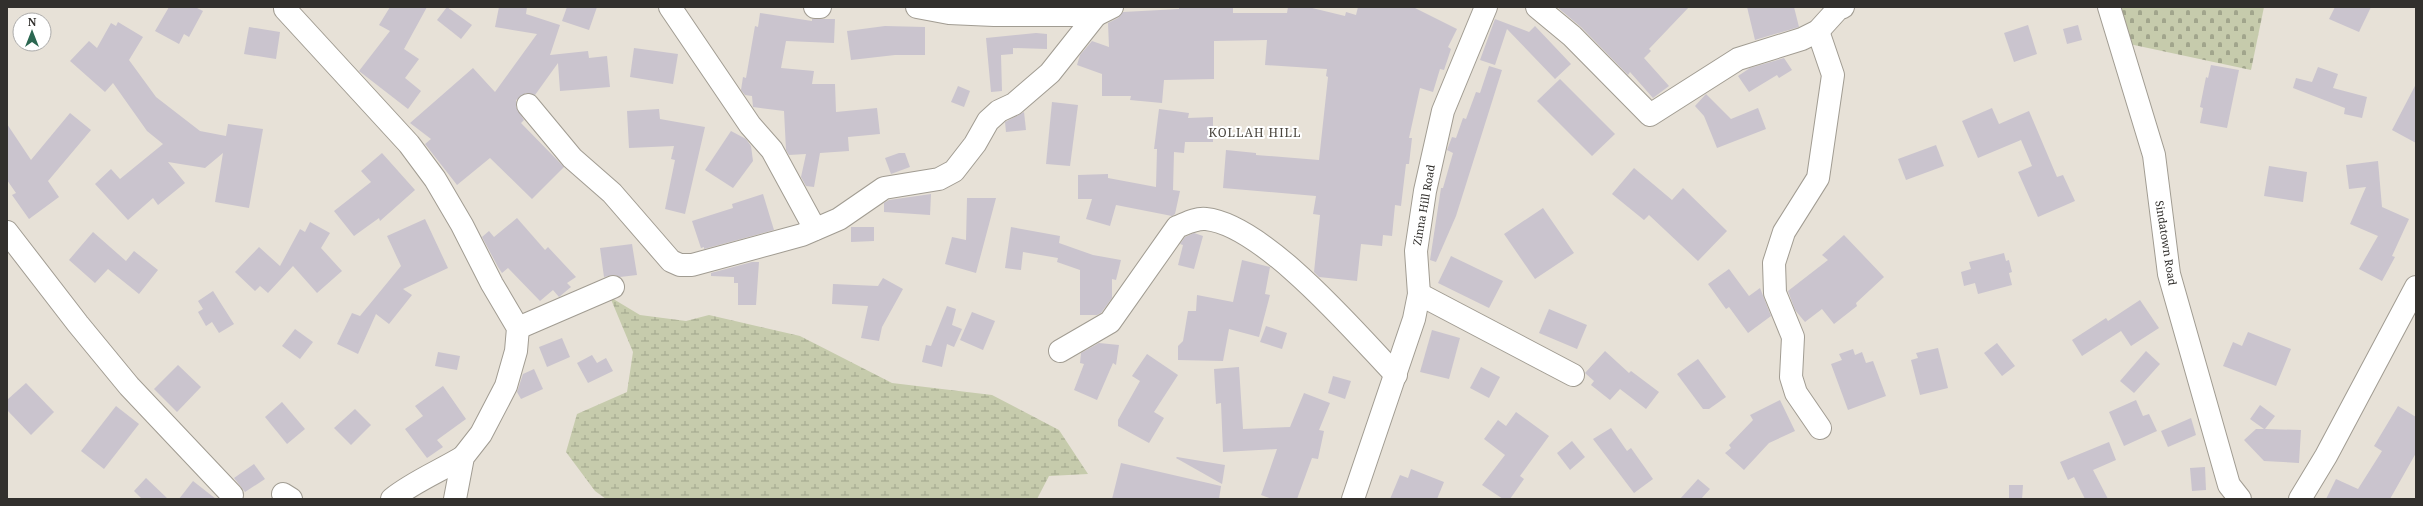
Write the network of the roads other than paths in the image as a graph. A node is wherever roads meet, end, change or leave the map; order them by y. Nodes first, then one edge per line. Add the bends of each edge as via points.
1 (670, 7) edge
2 (815, 7) edge
3 (820, 7) edge
4 (917, 7) edge
5 (1486, 7) edge
6 (1537, 7) edge
7 (1843, 7) edge
8 (2110, 7) edge
9 (285, 8) edge
10 (1090, 11) edge
11 (1818, 31) junction
12 (528, 104) dead end
13 (815, 229) junction
14 (7, 232) edge
15 (613, 287) dead end
16 (2416, 287) edge
17 (1419, 294) junction
18 (518, 328) junction
19 (1060, 350) dead end
20 (1396, 375) junction
21 (1573, 375) dead end
22 (1820, 428) dead end
23 (463, 457) junction
24 (232, 495) dead end
25 (392, 499) edge
26 (455, 499) edge
27 (1353, 499) edge
28 (2240, 499) edge
29 (2300, 499) edge

1 - 13 street via 750,125 772,150
2 - 3 street
4 - 10 street via 948,13 994,16
5 - 17 street, Zinna Hill Road via 1443,112 1425,191 1416,251
6 - 11 street via 1572,36 1650,115 1738,59 1802,39
7 - 11 street via 1838,9
8 - 28 street, Sindatown Road via 2154,155 2169,274 2229,486
9 - 18 street via 409,144 435,179
10 - 13 street via 1050,73 1014,104 988,120 975,144 954,171 939,179 884,188 839,219
11 - 22 street via 1833,75 1818,178 1784,232 1774,263 1775,293 1793,337 1791,376 1796,393
12 - 13 street via 572,158 612,193 671,261 680,265 692,265
14 - 24 street via 129,386
15 - 18 street
16 - 29 street via 2326,456
17 - 20 street, Zinna Hill Road
17 - 21 street
18 - 23 street via 516,352 506,386 481,434
19 - 20 street via 1110,322 1177,227 1193,220 1206,219 1233,228 1266,246 1325,301
20 - 27 street, Zinna Hill Road
23 - 25 street via 406,488
23 - 26 street

